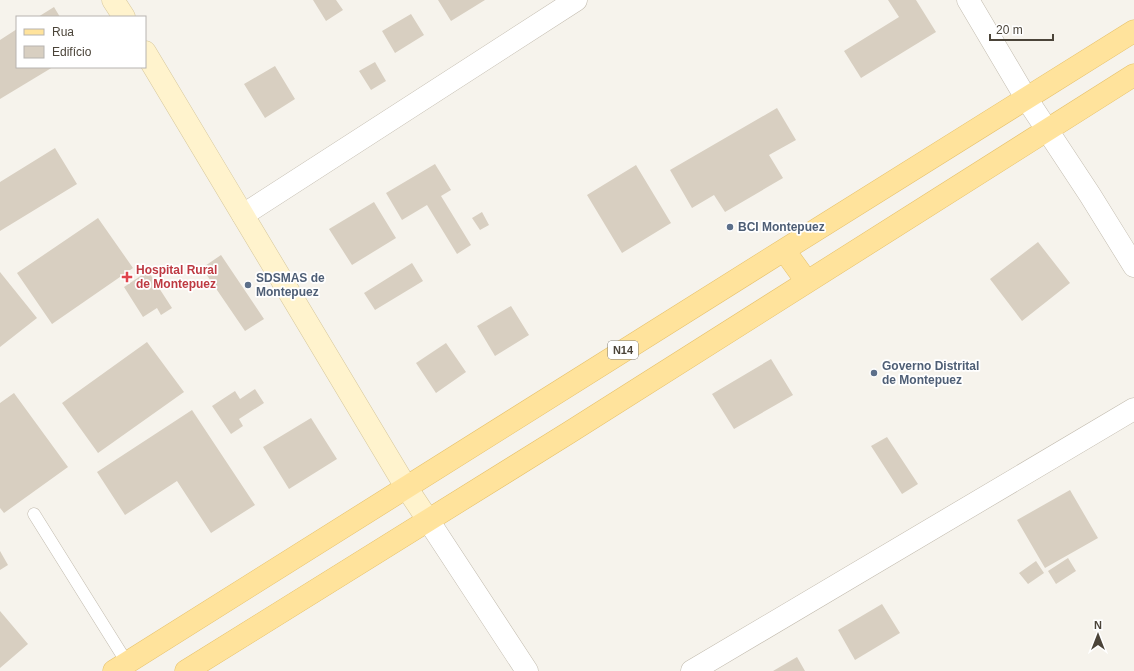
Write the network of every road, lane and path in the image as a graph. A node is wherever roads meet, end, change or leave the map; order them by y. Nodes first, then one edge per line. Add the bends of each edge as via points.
1 (113, 0) edge
2 (576, 0) edge
3 (968, 0) edge
4 (123, 16) edge
5 (1134, 31) edge
6 (146, 54) edge
7 (1134, 75) edge
8 (1026, 98) junction
9 (1047, 130) junction
10 (243, 215) junction
11 (784, 250) junction
12 (1134, 266) edge
13 (807, 282) junction
14 (1134, 410) edge
15 (406, 487) junction
16 (34, 514) dead end
17 (428, 520) junction
18 (125, 668) edge
19 (186, 671) edge
20 (527, 671) edge
21 (692, 671) edge

1 - 4 main road
2 - 10 street
3 - 8 street
5 - 8 main road, N14
6 - 10 main road
7 - 9 main road
8 - 9 street
8 - 11 main road, N14
9 - 12 street
9 - 13 main road
10 - 15 main road
11 - 13 main road
11 - 15 main road, N14
13 - 17 main road
14 - 21 street
15 - 17 main road
15 - 18 main road, N14
16 - 18 lane
17 - 19 main road
17 - 20 street

